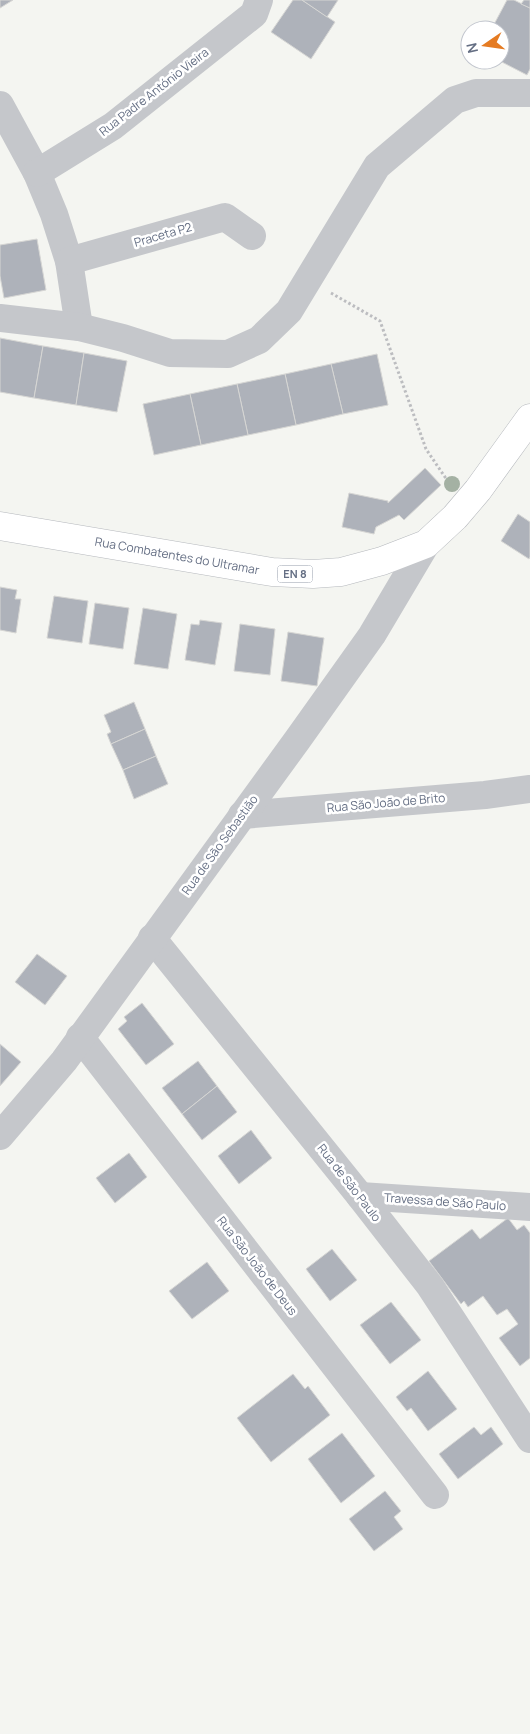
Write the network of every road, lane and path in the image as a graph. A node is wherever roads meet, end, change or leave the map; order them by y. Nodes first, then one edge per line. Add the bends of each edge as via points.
1 (259, 0) edge
2 (530, 93) edge
3 (0, 105) edge
4 (37, 173) junction
5 (252, 236) dead end
6 (69, 261) junction
7 (308, 280) junction
8 (0, 318) edge
9 (79, 327) junction
10 (530, 418) edge
11 (465, 505) junction
12 (0, 526) edge
13 (426, 544) junction
14 (530, 789) edge
15 (242, 815) junction
16 (152, 938) junction
17 (80, 1037) junction
18 (0, 1136) edge
19 (360, 1196) junction
20 (530, 1207) edge
21 (530, 1439) edge
22 (435, 1495) dead end

1 - 4 street, Rua Padre António Vieira via 254,14 113,126
2 - 7 street via 476,92 455,100 377,166
3 - 4 street
4 - 6 street
5 - 6 street, Praceta P2 via 225,218
6 - 9 street
7 - 9 street via 289,311 259,340 228,354 170,353
7 - 11 path via 380,321 426,449
8 - 9 street
10 - 11 main road, Rua Combatentes do Ultramar / EN 8
11 - 13 main road, Rua Combatentes do Ultramar / EN 8
12 - 13 main road, Rua Combatentes do Ultramar / EN 8 via 289,573 340,572 382,561
13 - 15 street, Rua de São Sebastião via 372,635
14 - 15 street, Rua São João de Brito
15 - 16 street, Rua de São Sebastião
16 - 17 street, Rua de São Sebastião
16 - 19 street, Rua de São Paulo
17 - 18 street, Rua de São Sebastião via 64,1061
17 - 22 street, Rua São João de Deus
19 - 20 street, Travessa de São Paulo
19 - 21 street, Rua de São Paulo via 430,1286

